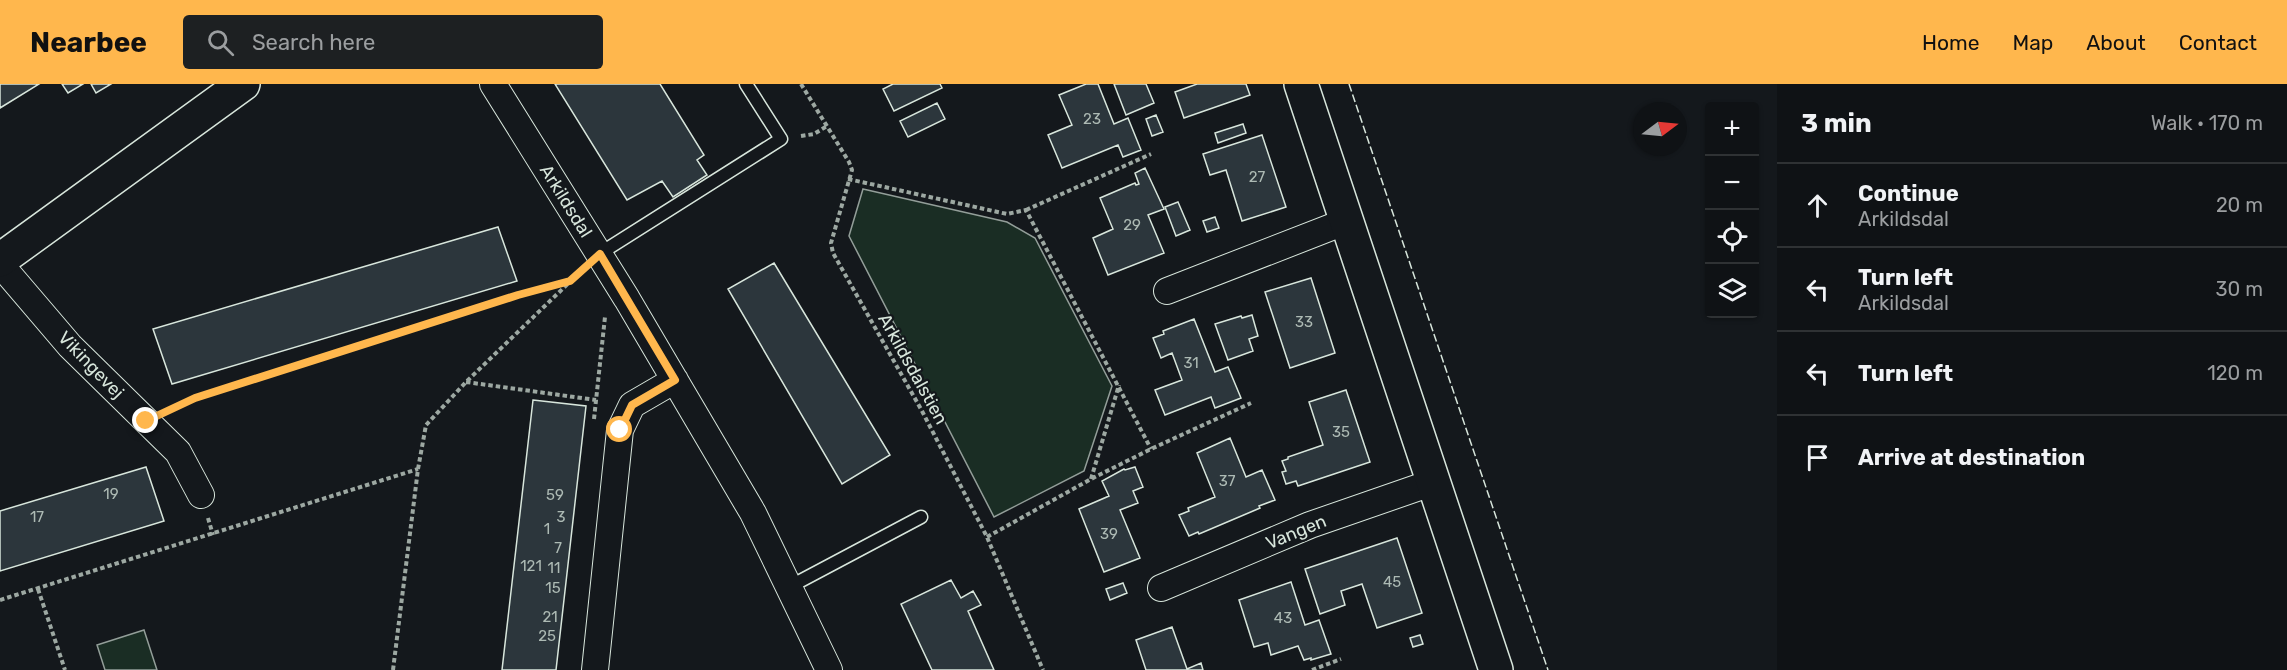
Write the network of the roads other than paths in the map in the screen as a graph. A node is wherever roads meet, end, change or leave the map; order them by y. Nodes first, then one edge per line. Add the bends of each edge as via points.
1 (243, 84) edge
2 (493, 84) edge
3 (747, 84) edge
4 (1301, 84) edge
5 (1347, 220) junction
6 (600, 254) junction
7 (0, 262) edge
8 (1167, 291) dead end
9 (675, 380) junction
10 (1434, 482) junction
11 (201, 495) dead end
12 (921, 517) dead end
13 (789, 587) junction
14 (1161, 588) dead end
15 (595, 670) edge
16 (829, 670) edge
17 (1496, 670) edge

1 - 7 street, Vikingevej
2 - 6 street, Arkildsdal
3 - 6 lane via 781,139
4 - 5 street
5 - 8 street
5 - 10 street
6 - 9 street, Arkildsdal
7 - 11 street, Vikingevej via 70,346 178,452
9 - 13 street, Arkildsdal via 753,513
9 - 15 street via 632,405 620,430
10 - 14 street, Vangen via 1310,525
10 - 17 street
12 - 13 lane
13 - 16 street, Arkildsdal

